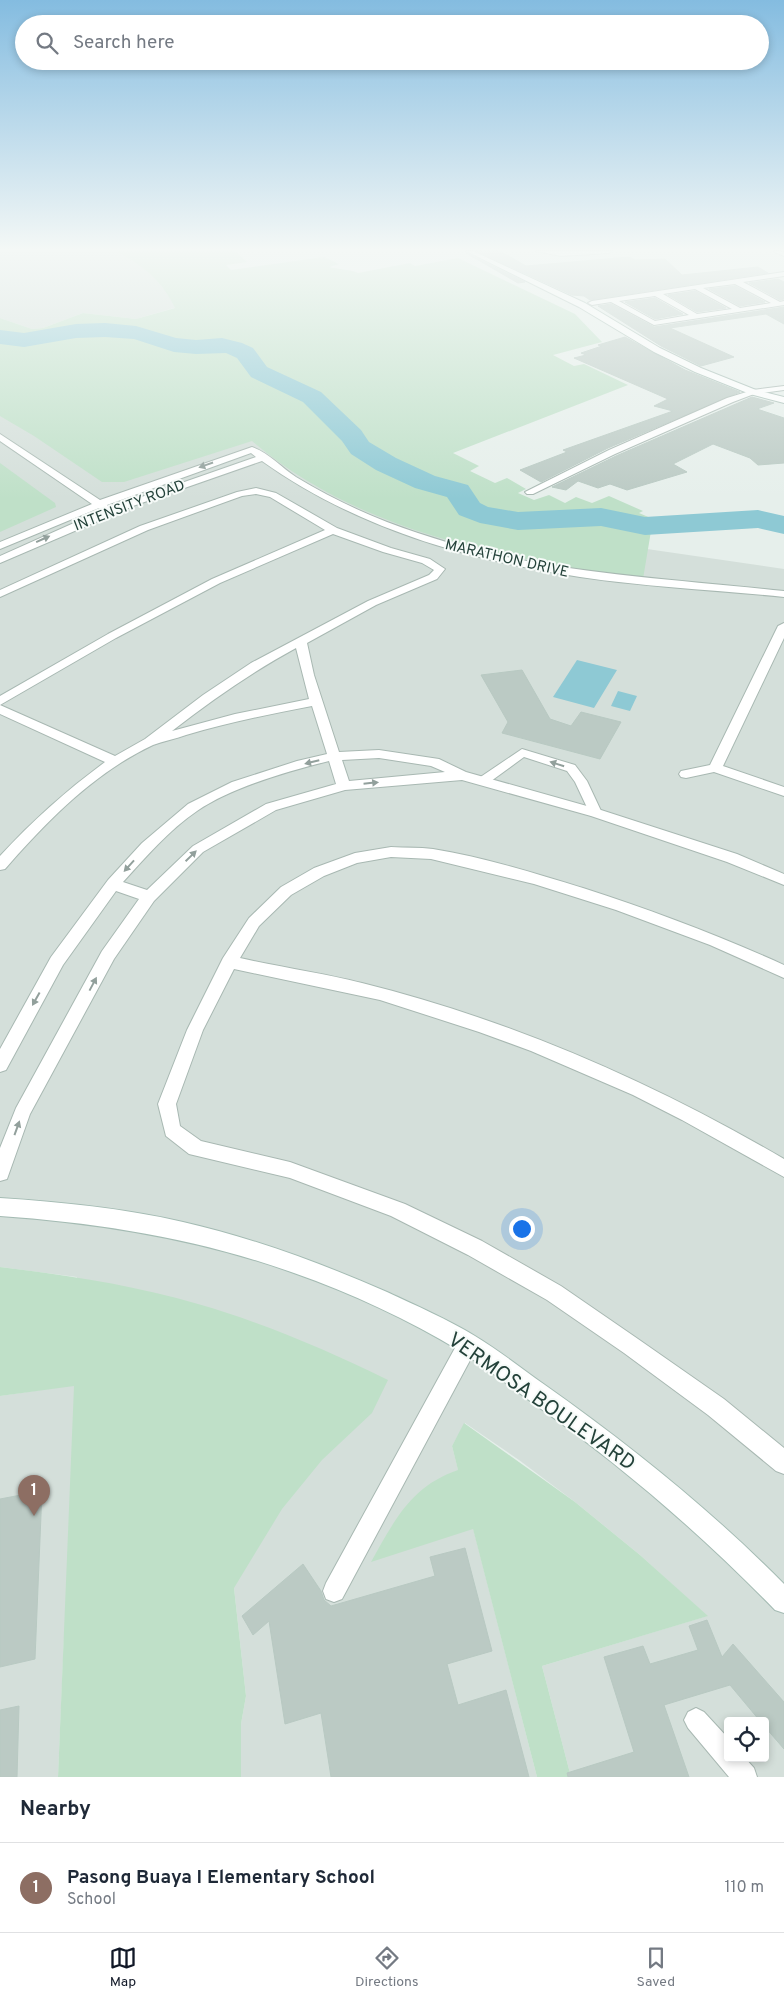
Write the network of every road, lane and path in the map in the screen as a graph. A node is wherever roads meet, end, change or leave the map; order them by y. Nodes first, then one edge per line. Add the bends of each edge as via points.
1 (630, 334) edge
2 (784, 388) edge
3 (753, 392) junction
4 (784, 400) edge
5 (0, 437) edge
6 (252, 450) joint
7 (262, 458) junction
8 (530, 492) dead end
9 (99, 504) junction
10 (111, 511) junction
11 (333, 530) junction
12 (0, 546) edge
13 (0, 560) edge
14 (0, 594) edge
15 (784, 594) edge
16 (784, 626) edge
17 (301, 642) junction
18 (317, 701) junction
19 (0, 702) edge
20 (0, 709) edge
21 (150, 742) junction
22 (335, 756) junction
23 (115, 761) junction
24 (715, 768) junction
25 (686, 774) dead end
26 (461, 776) junction
27 (483, 781) junction
28 (344, 786) junction
29 (784, 792) edge
30 (596, 813) junction
31 (0, 865) edge
32 (784, 880) edge
33 (113, 884) junction
34 (149, 897) junction
35 (229, 962) junction
36 (784, 972) edge
37 (0, 1065) edge
38 (784, 1169) edge
39 (0, 1173) edge
40 (0, 1207) edge
41 (468, 1344) junction
42 (784, 1463) edge
43 (334, 1591) dead end
44 (784, 1601) edge
45 (696, 1720) dead end
46 (724, 1753) edge
47 (731, 1762) edge
48 (744, 1777) edge

1 - 3 street via 698,370
2 - 3 street
3 - 4 street
3 - 8 street via 612,452
5 - 9 street
6 - 7 street, MARATHON DRIVE
6 -> 9 street, INTENSITY ROAD
7 - 10 street, INTENSITY ROAD
7 - 15 street, MARATHON DRIVE via 341,506 385,525 449,546 574,574
9 - 10 street
9 - 12 street, INTENSITY ROAD
13 -> 10 street, INTENSITY ROAD
11 - 14 street via 273,495 256,491 240,494 144,528
11 - 17 street via 426,560 440,569 433,577 372,603
11 - 19 street via 216,581 112,636
16 - 24 street
17 - 18 street
17 - 21 street via 223,687
18 - 21 street via 229,718
18 - 22 street
20 - 23 street
21 - 23 street
22 - 26 street via 379,754 434,762
22 - 28 street
22 -> 33 street via 237,785 193,807 147,846
23 - 31 street via 59,807
24 - 25 street
24 - 29 street
26 - 27 street
28 -> 26 street
27 - 30 street
30 -> 27 lane via 582,781 571,768 522,753
34 -> 28 street via 198,849 271,807
30 - 32 street via 732,858
33 - 34 street
33 -> 37 street via 57,961
39 -> 34 street via 22,1113 108,955
35 - 36 street via 254,922 286,891 319,872 355,858 391,852 431,854 537,879 716,941
35 - 38 street via 379,994 494,1029 648,1095 736,1139
35 - 42 street via 195,1030 167,1104 172,1130 196,1148 290,1170 398,1210 475,1248 554,1293 631,1346 716,1407
40 - 41 street, VERMOSA BOULEVARD via 125,1220 239,1246 353,1287
41 - 43 lane
41 - 44 street, VERMOSA BOULEVARD via 603,1439 735,1551
45 - 46 lane
47 - 48 lane

